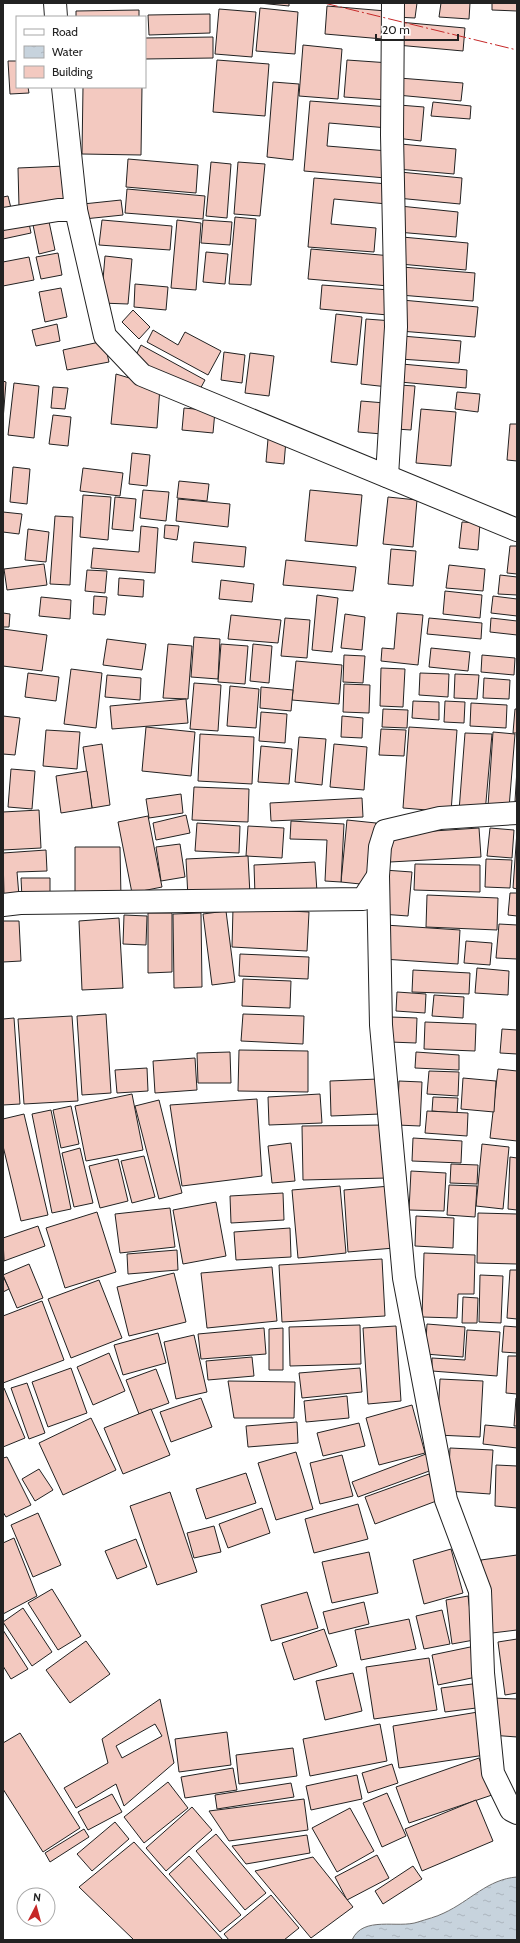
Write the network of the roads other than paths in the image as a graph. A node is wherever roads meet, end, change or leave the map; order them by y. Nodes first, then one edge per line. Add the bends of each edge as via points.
1 (55, 3) edge
2 (393, 3) edge
3 (56, 16) edge
4 (63, 88) edge
5 (76, 210) junction
6 (3, 220) edge
7 (386, 476) junction
8 (517, 530) edge
9 (517, 813) edge
10 (378, 876) junction
11 (3, 905) edge
12 (517, 1813) edge

1 - 3 street
2 - 7 street via 392,135 396,327
4 - 5 street
5 - 6 street via 58,210
5 - 7 street via 105,336 142,375
7 - 8 street
9 - 10 street via 440,818 384,831
10 - 11 street via 363,899
10 - 12 street via 380,1025 404,1278 446,1500 480,1591 483,1673 493,1773 511,1810

